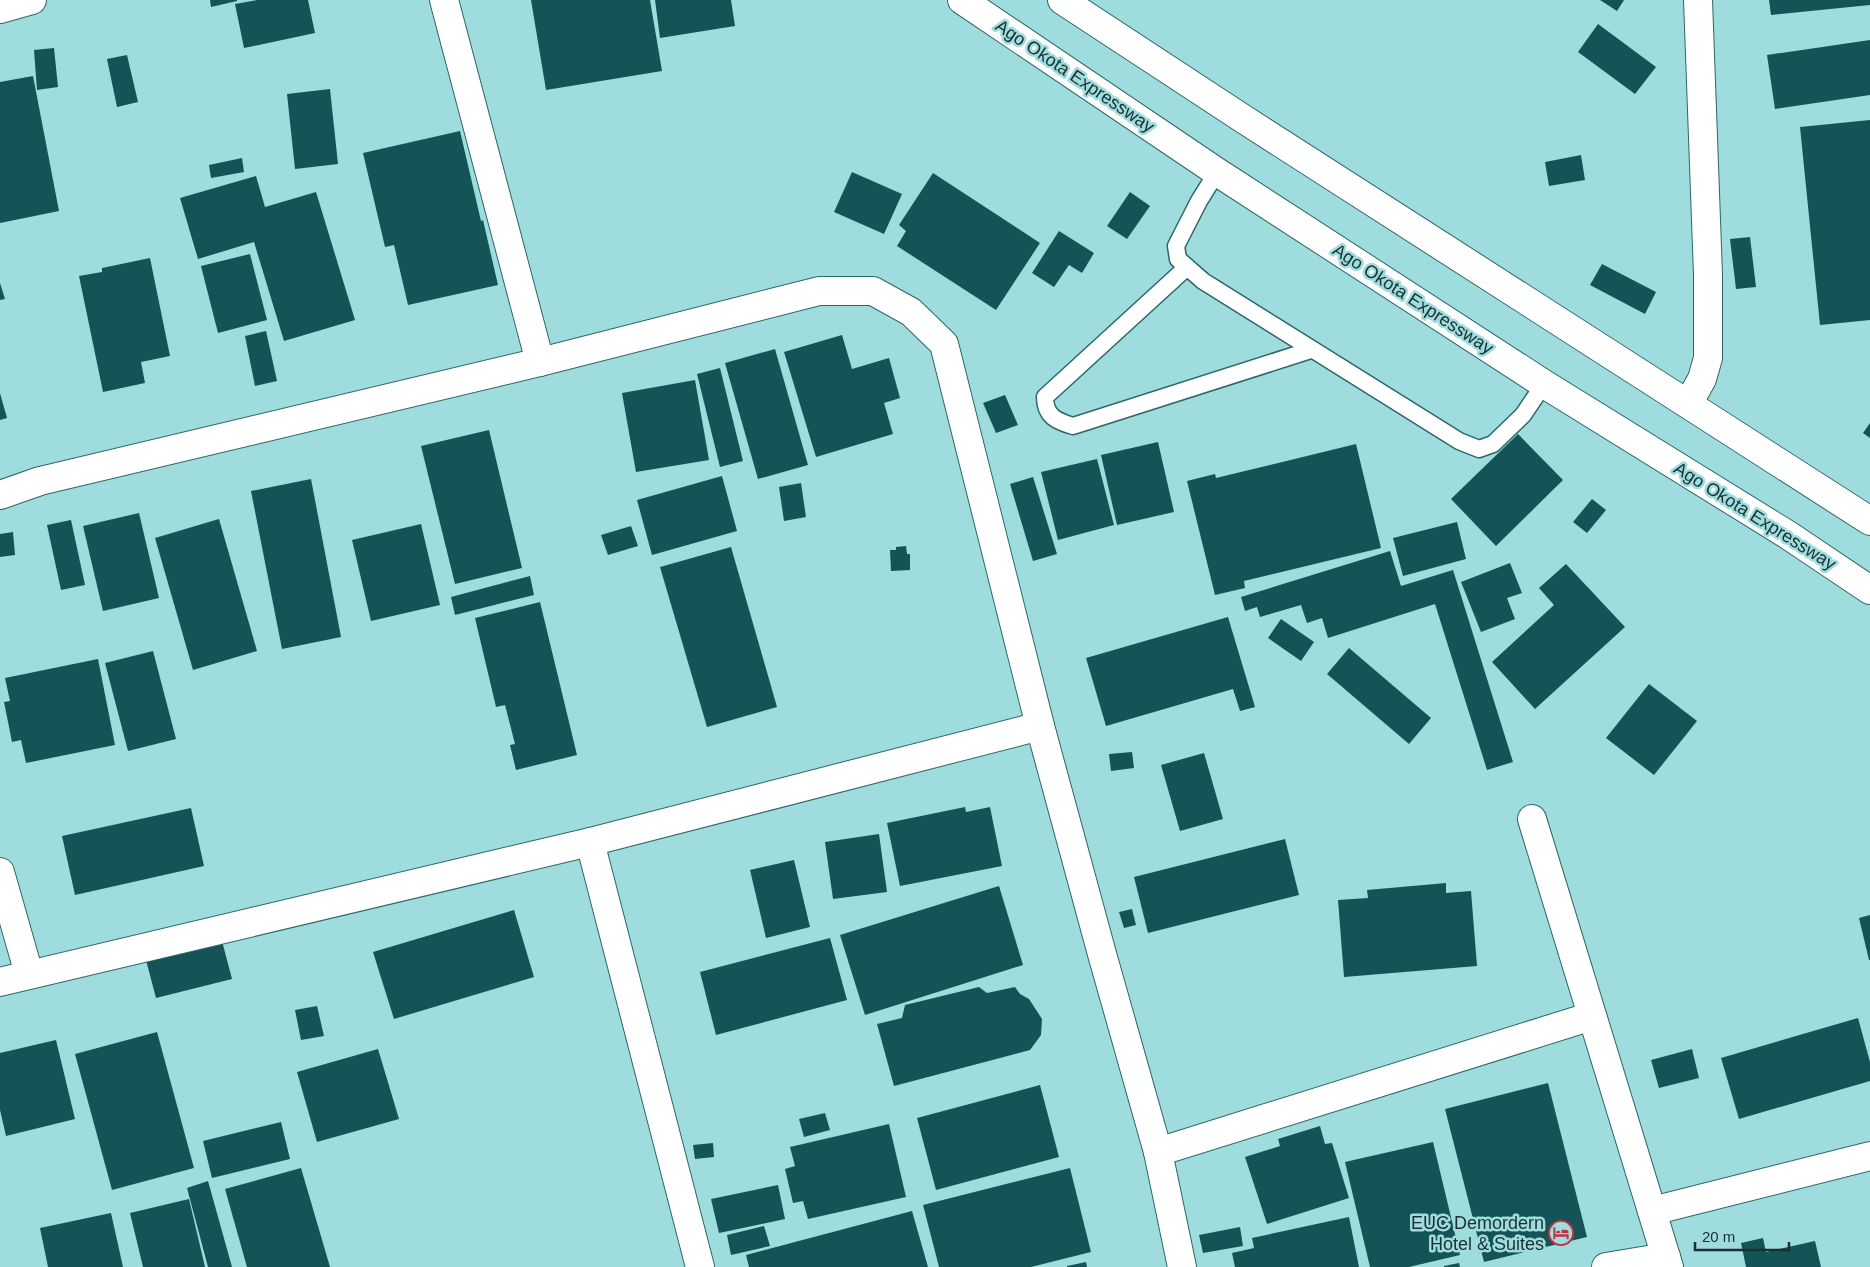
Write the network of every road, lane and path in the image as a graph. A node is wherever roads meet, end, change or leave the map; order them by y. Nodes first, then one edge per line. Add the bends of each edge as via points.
1 (32, 0) edge
2 (444, 0) edge
3 (962, 0) edge
4 (1062, 0) edge
5 (1698, 0) edge
6 (0, 9) edge
7 (1217, 172) junction
8 (1186, 268) junction
9 (1311, 350) junction
10 (540, 362) junction
11 (1544, 384) junction
12 (1688, 404) junction
13 (0, 495) edge
14 (1870, 521) edge
15 (1870, 590) edge
16 (1040, 726) junction
17 (1532, 820) dead end
18 (590, 842) junction
19 (0, 872) edge
20 (29, 974) junction
21 (0, 982) edge
22 (1592, 1016) junction
23 (1158, 1152) junction
24 (1870, 1156) edge
25 (1652, 1211) junction
26 (1667, 1262) edge
27 (700, 1267) edge
28 (1182, 1267) edge
29 (1606, 1267) edge

1 - 6 street
2 - 10 street
3 - 7 street, Ago Okota Expressway
4 - 12 street
5 - 12 street via 1708,358 1702,379
7 - 8 lane via 1176,246 1178,260
7 - 11 street, Ago Okota Expressway
8 - 9 lane
8 - 9 lane via 1045,397 1048,413 1057,421 1073,426
9 - 11 lane via 1459,441 1478,449 1493,444 1523,415
10 - 13 street via 40,481
10 - 16 street via 819,291 872,291 911,312 944,344
11 - 15 street, Ago Okota Expressway via 1788,535
12 - 14 street
16 - 18 street
16 - 23 street
17 - 22 street
18 - 20 street
18 - 27 street
19 - 20 street
20 - 21 street
22 - 23 street
22 - 25 street
23 - 28 street
24 - 25 street
25 - 26 street
26 - 29 street

